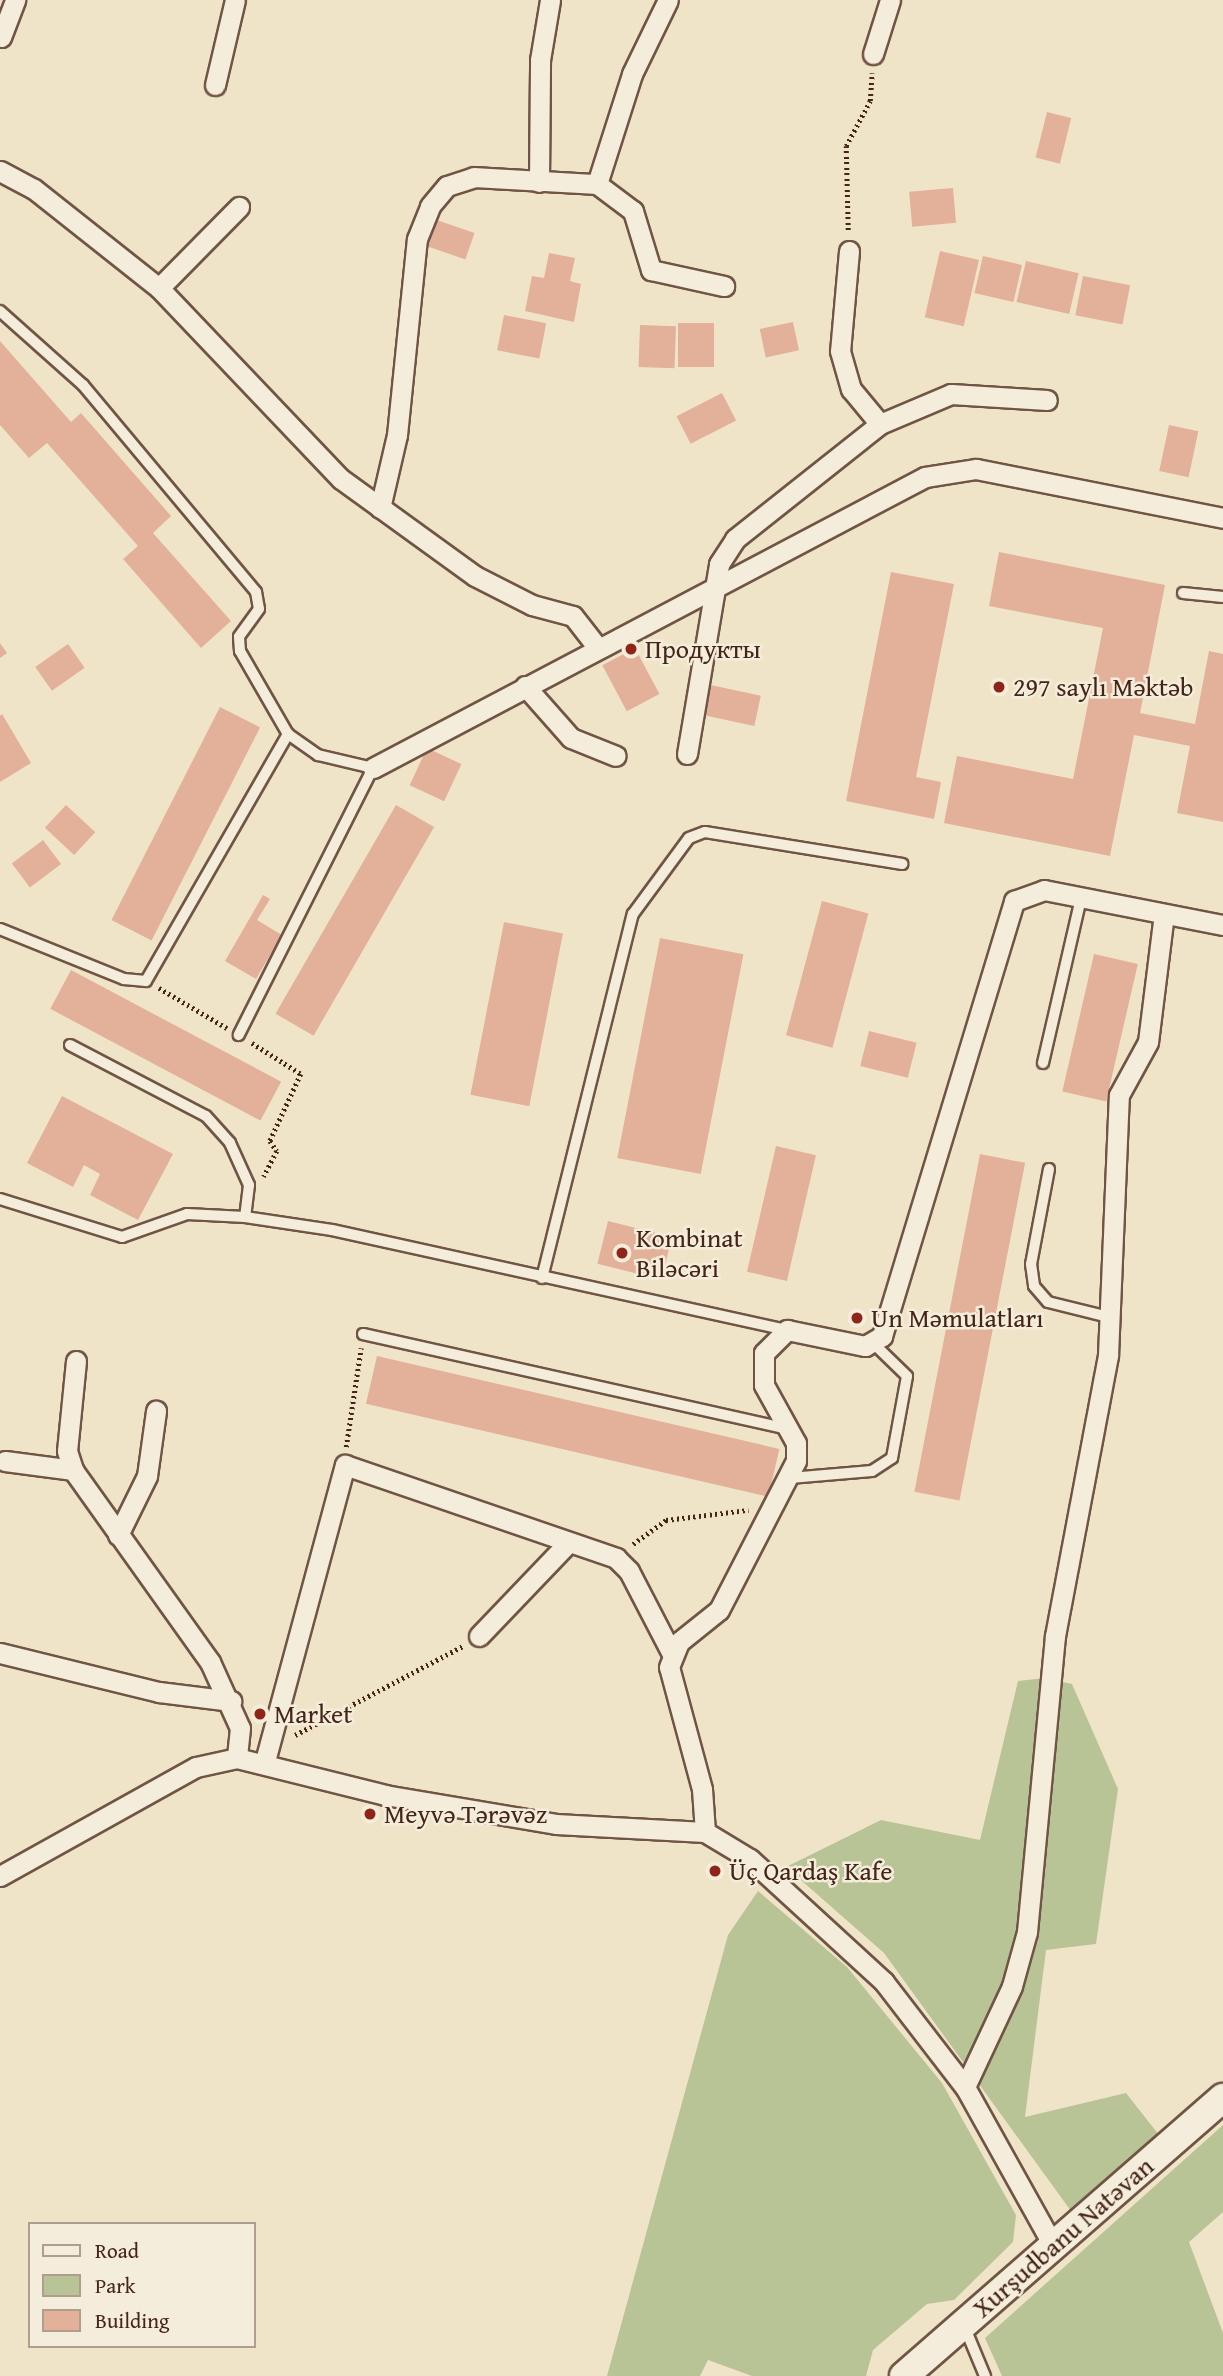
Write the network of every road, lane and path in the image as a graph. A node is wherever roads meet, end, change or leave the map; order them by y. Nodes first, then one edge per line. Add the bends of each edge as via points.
1 (15, 0) edge
2 (235, 0) edge
3 (550, 0) edge
4 (668, 0) edge
5 (890, 0) edge
6 (2, 37) edge
7 (873, 54) dead end
8 (215, 85) dead end
9 (870, 101) dead end
10 (0, 171) edge
11 (539, 182) junction
12 (597, 184) junction
13 (239, 206) dead end
14 (849, 251) joint
15 (724, 286) dead end
16 (159, 288) junction
17 (0, 311) edge
18 (1047, 400) dead end
19 (880, 424) junction
20 (380, 508) junction
21 (1223, 518) edge
22 (715, 587) junction
23 (1184, 593) dead end
24 (1223, 597) edge
25 (598, 648) junction
26 (525, 686) junction
27 (288, 734) junction
28 (687, 754) dead end
29 (615, 755) dead end
30 (373, 768) junction
31 (902, 864) dead end
32 (1082, 898) junction
33 (1164, 914) junction
34 (1223, 925) edge
35 (0, 929) edge
36 (239, 1035) dead end
37 (70, 1045) dead end
38 (1043, 1063) dead end
39 (283, 1117) dead end
40 (1049, 1170) dead end
41 (249, 1185) junction
42 (0, 1199) edge
43 (245, 1217) junction
44 (542, 1278) junction
45 (1109, 1317) junction
46 (787, 1330) junction
47 (363, 1334) joint
48 (874, 1344) junction
49 (76, 1361) dead end
50 (156, 1411) dead end
51 (347, 1425) dead end
52 (790, 1430) junction
53 (5, 1461) dead end
54 (73, 1470) junction
55 (790, 1478) junction
56 (775, 1511) junction
57 (118, 1535) junction
58 (567, 1544) junction
59 (616, 1558) junction
60 (479, 1636) joint
61 (0, 1653) edge
62 (671, 1654) junction
63 (231, 1701) junction
64 (237, 1758) junction
65 (265, 1761) junction
66 (705, 1832) junction
67 (0, 1876) edge
68 (965, 2087) junction
69 (1223, 2098) edge
70 (1053, 2245) junction
71 (963, 2325) junction
72 (904, 2376) edge
73 (985, 2376) edge

1 - 6 street
2 - 8 street
3 - 11 street via 540,60
4 - 12 street via 632,74
5 - 7 street
9 - 14 path via 846,146
10 - 16 street via 34,189
11 - 12 street
11 - 20 street via 474,177 447,187 430,206 417,239 397,435
12 - 15 street via 633,211 651,270
13 - 16 street
14 - 19 street via 840,351 851,389
16 - 20 street via 285,424
17 - 27 lane via 83,385 257,592 259,609 239,637 240,651
18 - 19 street via 951,394
19 - 22 street via 735,539 719,564
20 - 25 street via 475,576 532,605 573,616
21 - 22 street via 976,469 951,470
22 - 25 street
22 - 28 street
23 - 24 lane
25 - 26 street
26 - 29 street via 571,738
26 - 30 street
27 - 30 lane via 318,755
27 - 35 lane via 146,981 124,979
30 - 36 lane
31 - 44 lane via 705,832 689,838 633,914
32 - 33 street
32 - 38 lane
32 - 48 street via 1031,890 1006,915 887,1324
33 - 34 street
33 - 45 street via 1148,1042 1119,1094
37 - 41 lane via 206,1115 230,1143
39 - 41 path via 270,1141 277,1151 262,1180
40 - 45 lane via 1031,1264 1034,1286 1048,1302
41 - 43 lane
42 - 43 lane via 122,1237 187,1214
43 - 44 lane
44 - 46 lane
45 - 68 street via 1108,1354 1055,1636 1027,1932 1012,1986
46 - 48 street
46 - 52 street via 773,1340 762,1363 771,1401
47 - 51 path
47 - 52 lane
48 - 55 lane via 907,1376 891,1458 872,1471
49 - 54 street via 67,1451
50 - 57 street via 146,1476
52 - 55 street via 796,1461
53 - 54 street
54 - 57 street
55 - 56 street
56 - 59 path via 721,1510 666,1520
56 - 62 street via 719,1610
57 - 63 street
58 - 59 street
58 - 60 street
58 - 65 street via 345,1465
59 - 62 street via 629,1571
60 - 65 path via 424,1672 299,1731
61 - 63 street via 159,1692
62 - 66 street via 668,1667 702,1789
63 - 64 street via 240,1728
64 - 65 street
64 - 67 street via 196,1767
65 - 66 street via 372,1793 556,1824
66 - 68 street via 750,1858 860,1958
68 - 70 street
69 - 70 main road, Xurşudbanu Natəvan
70 - 71 main road, Xurşudbanu Natəvan
71 - 72 main road, Xurşudbanu Natəvan
71 - 73 lane

